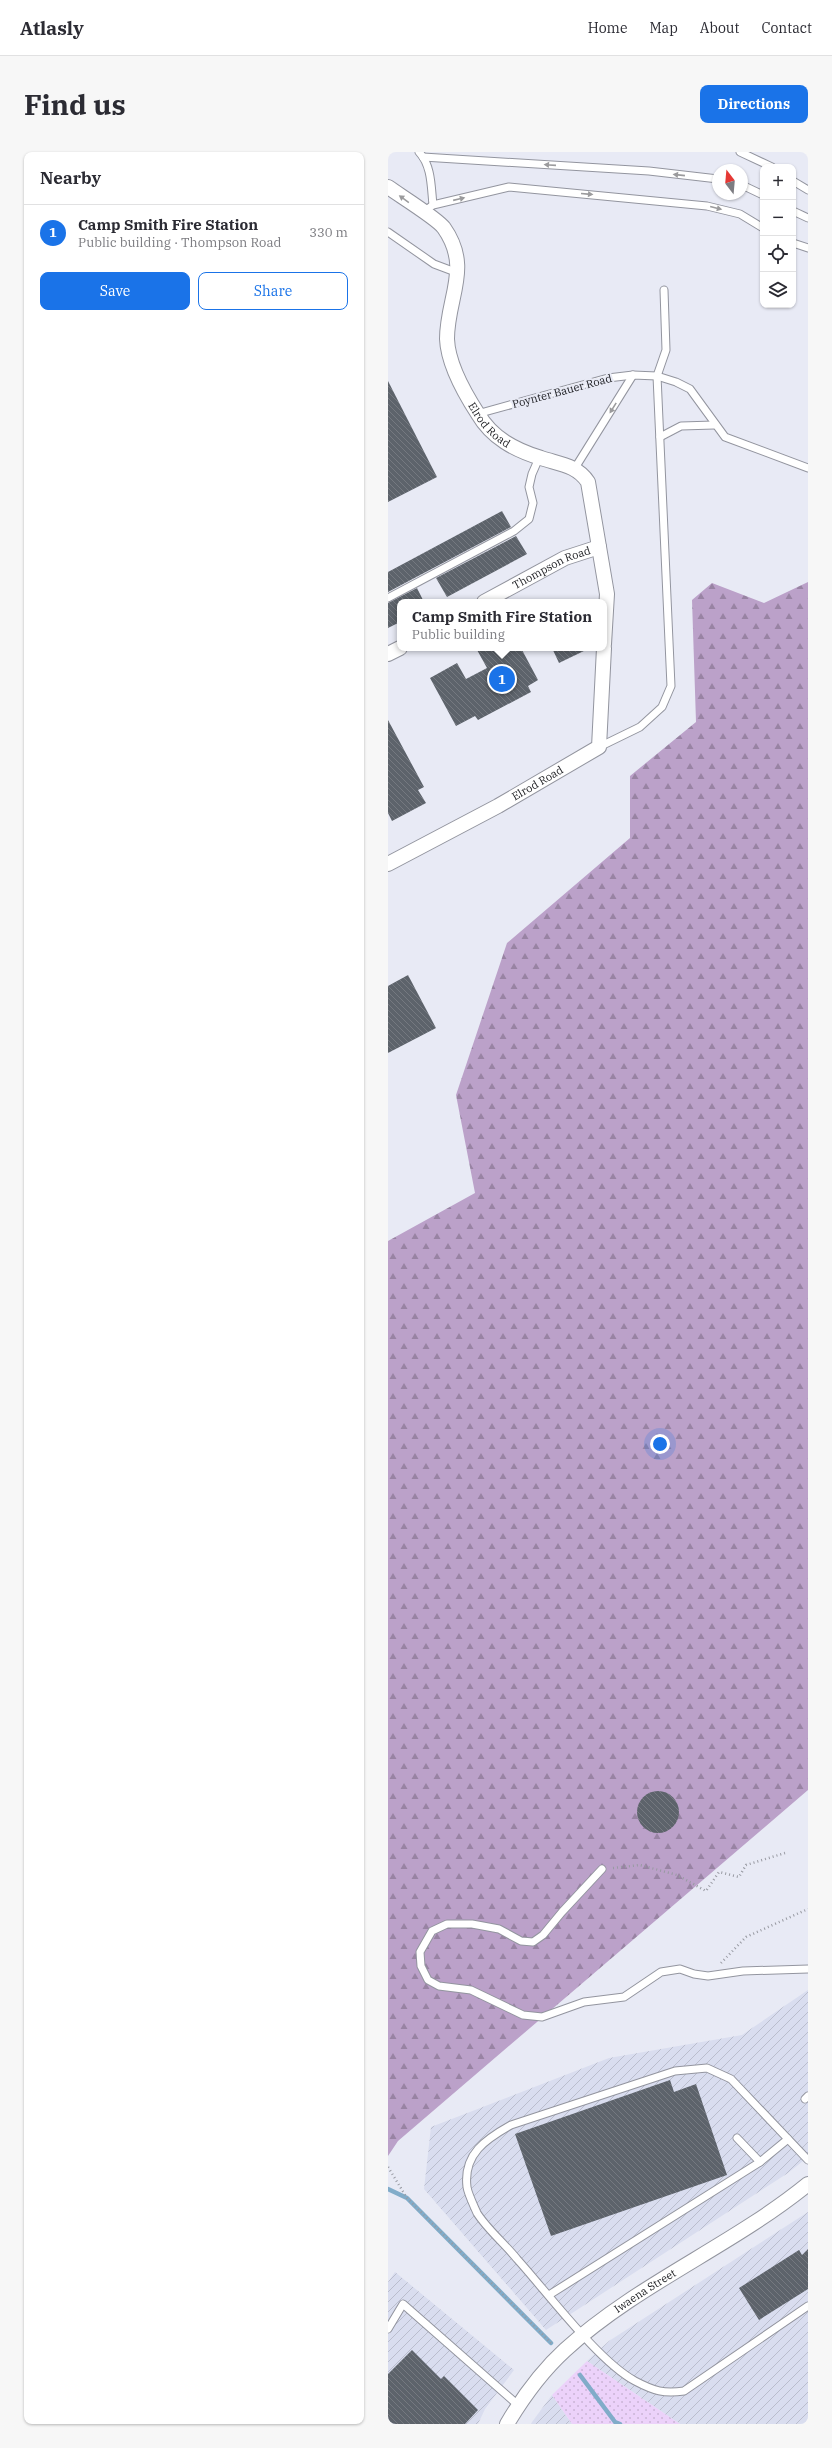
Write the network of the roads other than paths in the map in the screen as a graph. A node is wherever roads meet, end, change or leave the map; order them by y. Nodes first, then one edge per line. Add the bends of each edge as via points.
1 (740, 152) edge
2 (421, 154) edge
3 (766, 164) edge
4 (712, 178) edge
5 (796, 183) edge
6 (388, 187) edge
7 (748, 188) edge
8 (808, 190) edge
9 (760, 194) edge
10 (428, 208) junction
11 (796, 212) edge
12 (808, 218) edge
13 (760, 226) edge
14 (388, 232) edge
15 (796, 244) edge
16 (808, 248) edge
17 (459, 273) junction
18 (664, 290) dead end
19 (633, 375) junction
20 (657, 376) junction
21 (477, 414) junction
22 (714, 424) junction
23 (660, 437) junction
24 (539, 458) junction
25 (575, 468) junction
26 (808, 468) edge
27 (599, 547) junction
28 (388, 598) edge
29 (490, 599) edge
30 (607, 599) edge
31 (397, 650) edge
32 (604, 651) edge
33 (388, 654) edge
34 (599, 747) junction
35 (388, 864) edge
36 (602, 1869) road end
37 (808, 1969) edge
38 (737, 2138) dead end
39 (788, 2139) junction
40 (808, 2160) edge
41 (760, 2162) junction
42 (808, 2184) edge
43 (549, 2295) junction
44 (808, 2306) edge
45 (388, 2329) edge
46 (584, 2334) junction
47 (518, 2405) junction
48 (507, 2424) edge

1 - 3 lane
4 -> 2 lane via 649,171
2 - 10 lane via 429,173
5 - 8 lane
10 -> 6 street, Elrod Road
7 - 9 lane
10 -> 13 lane via 509,187 707,206 740,214
10 - 17 street, Elrod Road via 444,227 458,258
11 - 12 lane
14 - 17 lane via 434,264
15 - 16 lane
17 - 21 street, Elrod Road via 447,340 452,360
18 - 20 lane via 666,350
19 - 20 lane, Poynter Bauer Road
19 - 21 lane, Poynter Bauer Road via 608,378
19 -> 25 lane
20 - 22 lane, Poynter Bauer Road via 690,389
20 - 23 lane
21 - 24 street, Elrod Road via 498,439
22 - 23 lane via 681,426
22 - 26 lane, Poynter Bauer Road via 725,437
23 - 34 lane via 671,686 662,707 640,727
24 - 25 street, Elrod Road
24 - 28 lane via 532,474 530,487 533,503 528,519 514,531
25 - 27 street via 588,482
27 - 29 street, Thompson Road via 565,558
27 - 30 street
31 - 33 street
32 - 34 street
34 - 35 street, Elrod Road via 498,806
36 - 37 lane via 544,1935 533,1942 521,1941 499,1929 472,1924 447,1924 432,1931 420,1952 421,1966 428,1980 439,1986 471,1990 523,2015 542,2017 584,2002 624,1998 661,1972 680,1969 708,1976 743,1971
38 - 41 lane
39 - 40 lane
39 - 41 lane
39 - 43 lane via 731,2079 707,2068 676,2071 511,2125 488,2138 476,2151 468,2168 467,2188 478,2213
41 - 43 lane
42 - 46 street, Iwaena Street via 778,2208 624,2305
43 - 46 lane
44 - 46 lane via 684,2391 665,2393 629,2377 613,2365
45 - 47 lane via 403,2304
46 - 47 street, Iwaena Street via 564,2350
47 - 48 street, Iwaena Street

